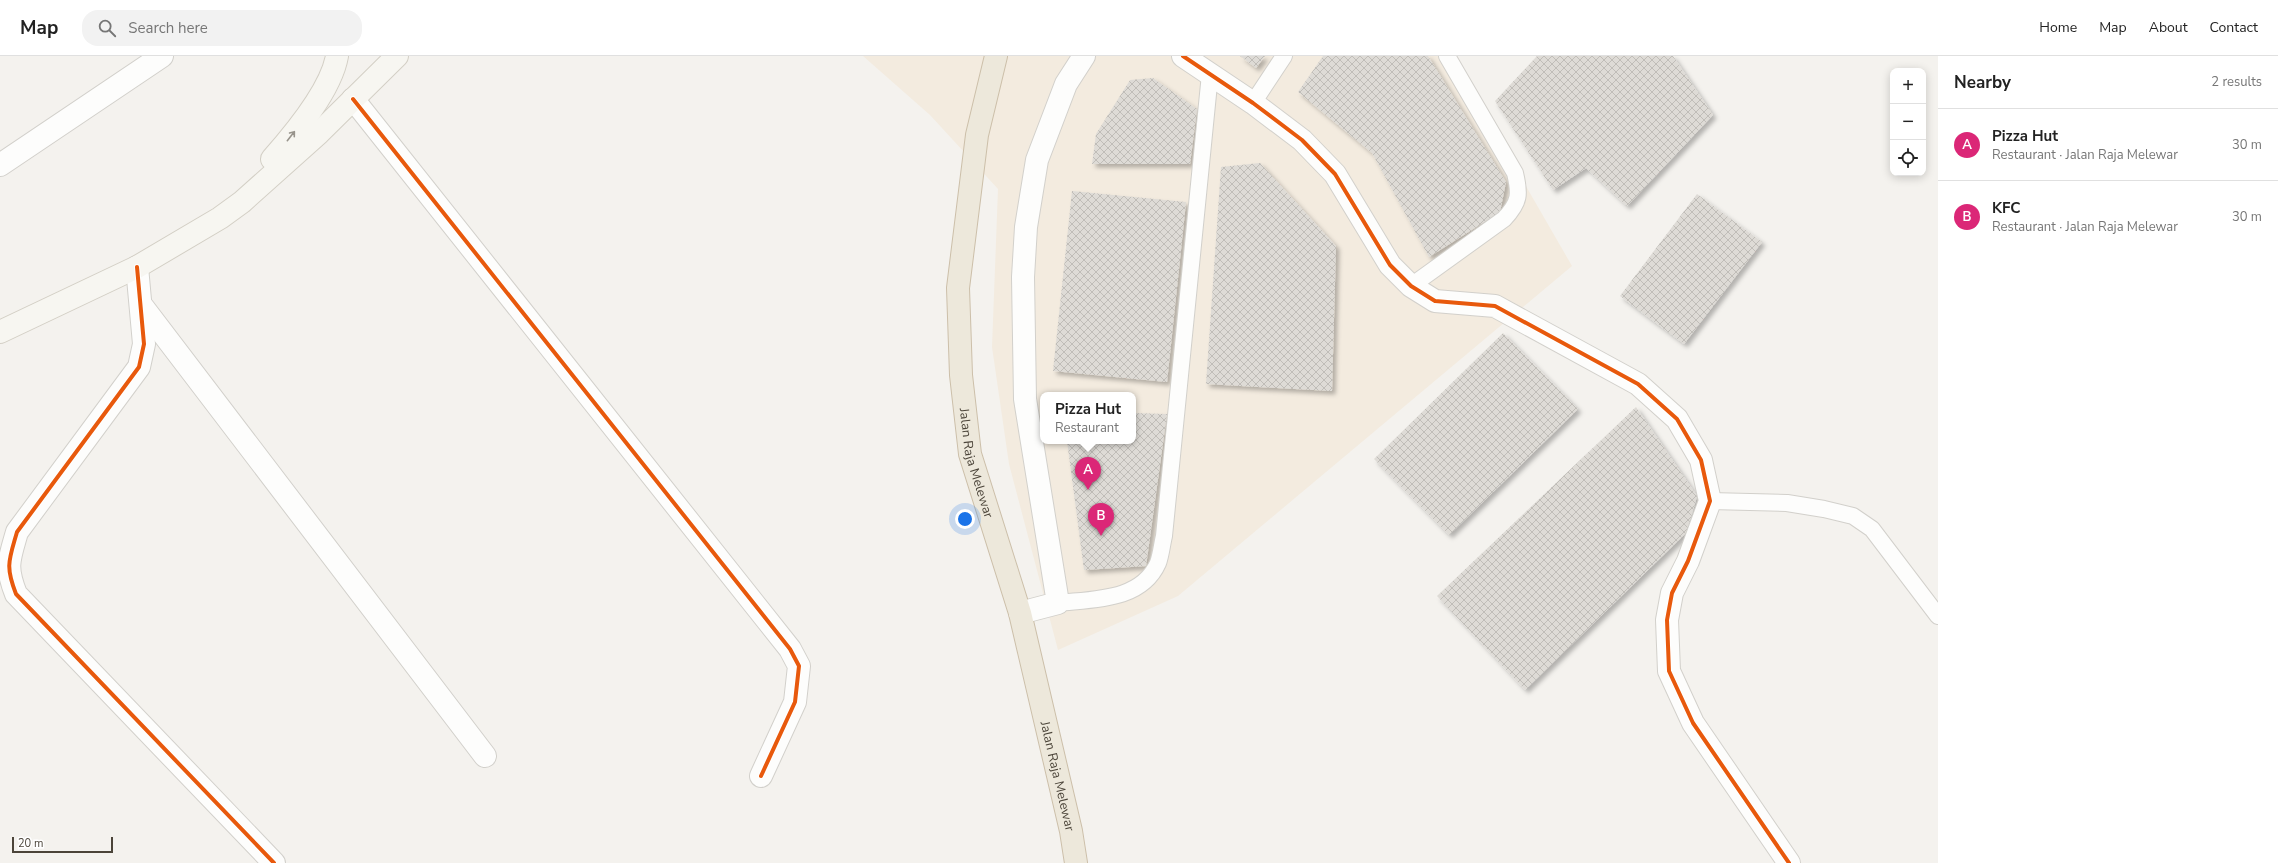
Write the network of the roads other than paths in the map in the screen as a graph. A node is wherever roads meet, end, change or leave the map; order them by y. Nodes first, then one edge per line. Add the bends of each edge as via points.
1 (162, 56) edge
2 (337, 56) edge
3 (397, 56) edge
4 (996, 56) edge
5 (1084, 56) edge
6 (1183, 56) edge
7 (1284, 56) edge
8 (1447, 56) edge
9 (1210, 74) junction
10 (353, 99) junction
11 (1253, 103) junction
12 (0, 165) edge
13 (220, 218) junction
14 (137, 267) junction
15 (1411, 286) junction
16 (142, 306) junction
17 (0, 332) edge
18 (1710, 501) junction
19 (1058, 603) junction
20 (1020, 613) junction
21 (1938, 616) edge
22 (484, 756) dead end
23 (761, 776) dead end
24 (274, 863) edge
25 (1076, 863) edge
26 (1789, 863) edge

1 - 12 street
13 -> 2 street via 291,137 320,97
3 - 10 street
4 - 20 highway, Jalan Raja Melewar via 977,135 958,288 961,375 970,454
5 - 19 street via 1066,84 1036,160 1026,227 1023,277 1025,399
6 - 9 street
7 - 11 lane
8 - 15 lane via 1515,173 1520,193 1513,210 1504,219
9 - 11 street
9 - 19 lane via 1164,536 1158,563 1143,584 1118,596
10 - 13 street via 242,202
10 - 23 street via 790,649 799,666 795,702
11 - 15 street via 1302,140 1335,174 1390,265
13 - 14 street
14 - 16 street
14 - 17 street
15 - 18 street via 1435,302 1467,302 1495,306 1638,384 1677,419 1701,460
16 - 22 street
16 - 24 street via 144,344 139,367 17,532 8,563 9,576 16,594
18 - 21 lane via 1787,503 1853,516 1872,529
18 - 26 street via 1688,561 1672,593 1667,620 1669,671 1693,723
19 - 20 street
20 - 25 highway, Jalan Raja Melewar via 1072,831

